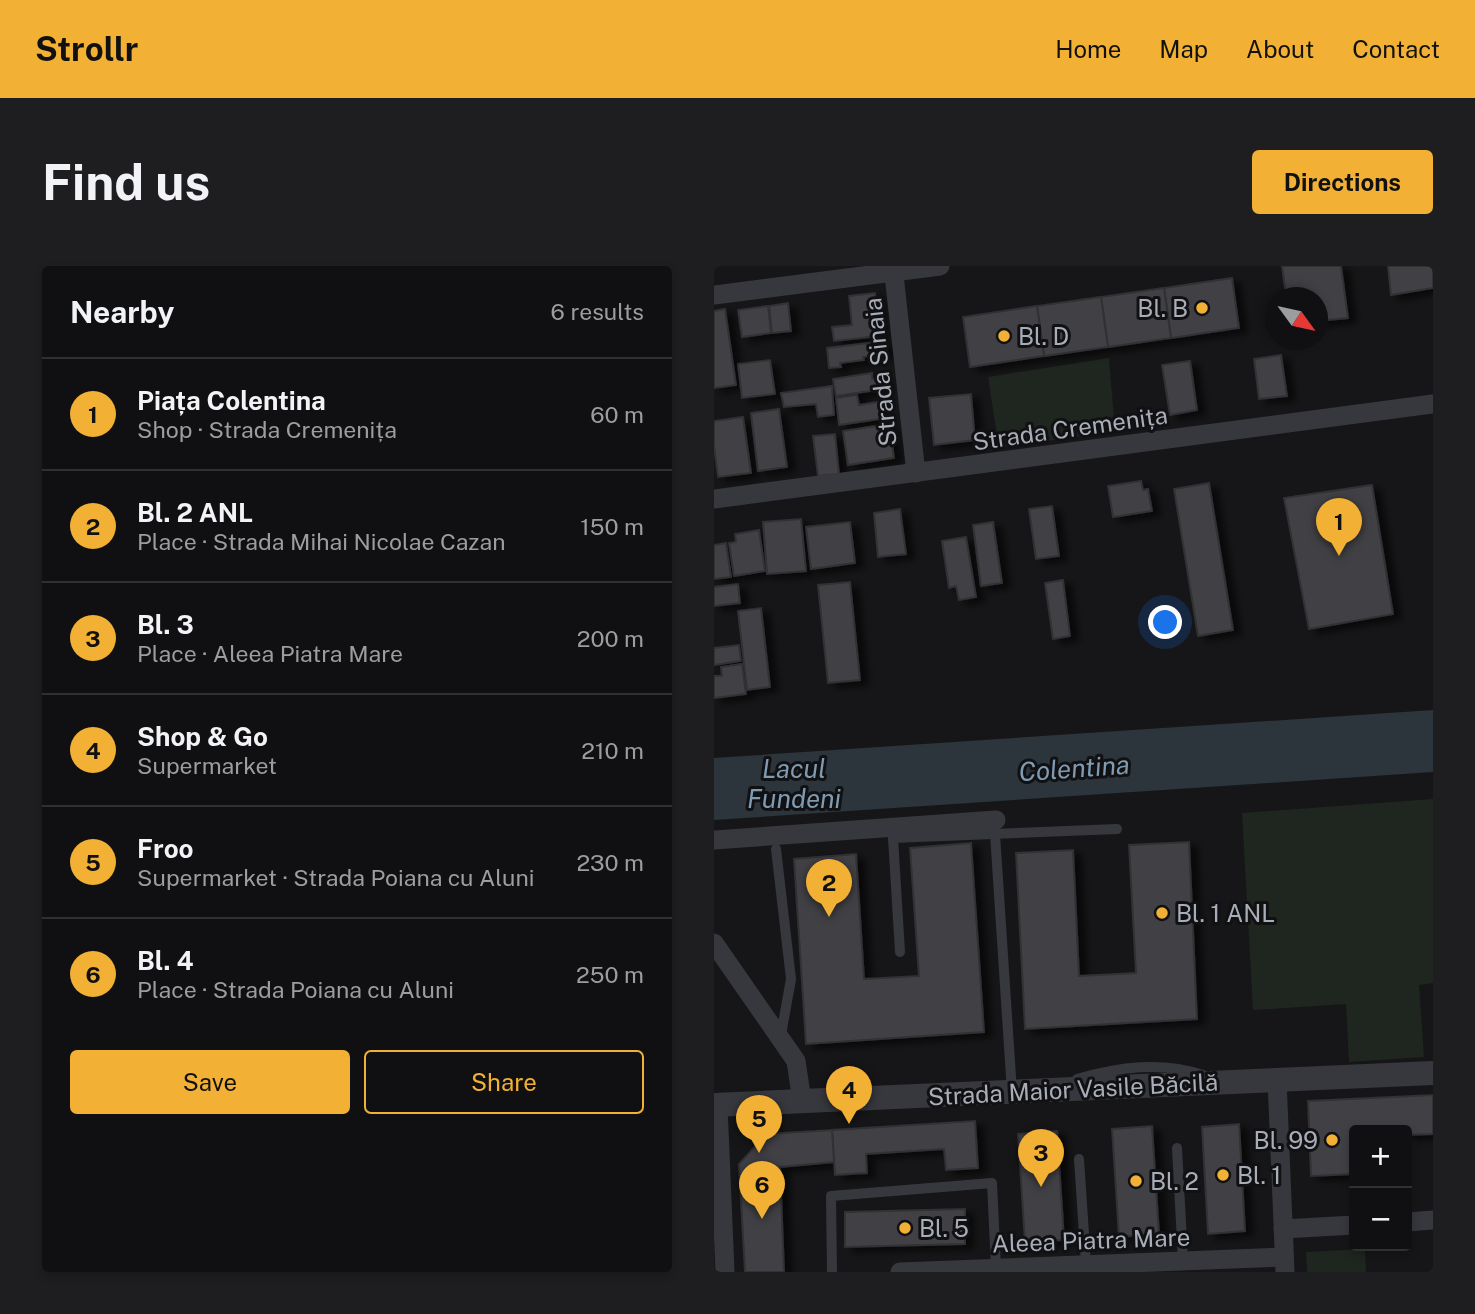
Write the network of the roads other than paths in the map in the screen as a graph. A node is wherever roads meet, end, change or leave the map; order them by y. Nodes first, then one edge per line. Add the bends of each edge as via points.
1 (940, 266) edge
2 (893, 269) edge
3 (714, 295) edge
4 (1433, 404) edge
5 (916, 473) junction
6 (714, 499) edge
7 (996, 827) junction
8 (1117, 829) dead end
9 (714, 840) edge
10 (776, 849) dead end
11 (714, 943) edge
12 (900, 952) dead end
13 (780, 1039) junction
14 (1433, 1073) edge
15 (1277, 1079) junction
16 (1012, 1092) junction
17 (802, 1101) junction
18 (716, 1105) edge
19 (1177, 1147) dead end
20 (1079, 1159) dead end
21 (1433, 1220) edge
22 (1412, 1222) edge
23 (1349, 1225) edge
24 (1283, 1229) junction
25 (1183, 1260) junction
26 (1086, 1264) junction
27 (1285, 1264) edge
28 (996, 1268) junction
29 (1048, 1269) edge
30 (725, 1272) edge
31 (832, 1272) edge
32 (900, 1272) edge

1 - 2 street
2 - 3 street
2 - 5 street, Strada Sinaia
4 - 5 street, Strada Cremenița
5 - 6 street, Strada Cremenița
7 - 8 lane
7 - 9 street
7 - 12 lane via 893,838
7 - 16 lane
10 - 13 lane via 791,979
11 - 13 street
13 - 17 street via 796,1061
14 - 15 street, Strada Maior Vasile Băcilă
15 - 16 street, Strada Maior Vasile Băcilă
15 - 24 street
16 - 17 street, Strada Maior Vasile Băcilă
17 - 18 street, Strada Maior Vasile Băcilă
18 - 30 street
19 - 25 lane
20 - 26 lane
21 - 22 street
23 - 24 street
24 - 27 street
25 - 26 street, Aleea Piatra Mare
25 - 27 street, Aleea Piatra Mare
26 - 29 street, Aleea Piatra Mare
28 - 29 street, Aleea Piatra Mare
28 - 31 lane via 992,1183 831,1196
28 - 32 street, Aleea Piatra Mare

